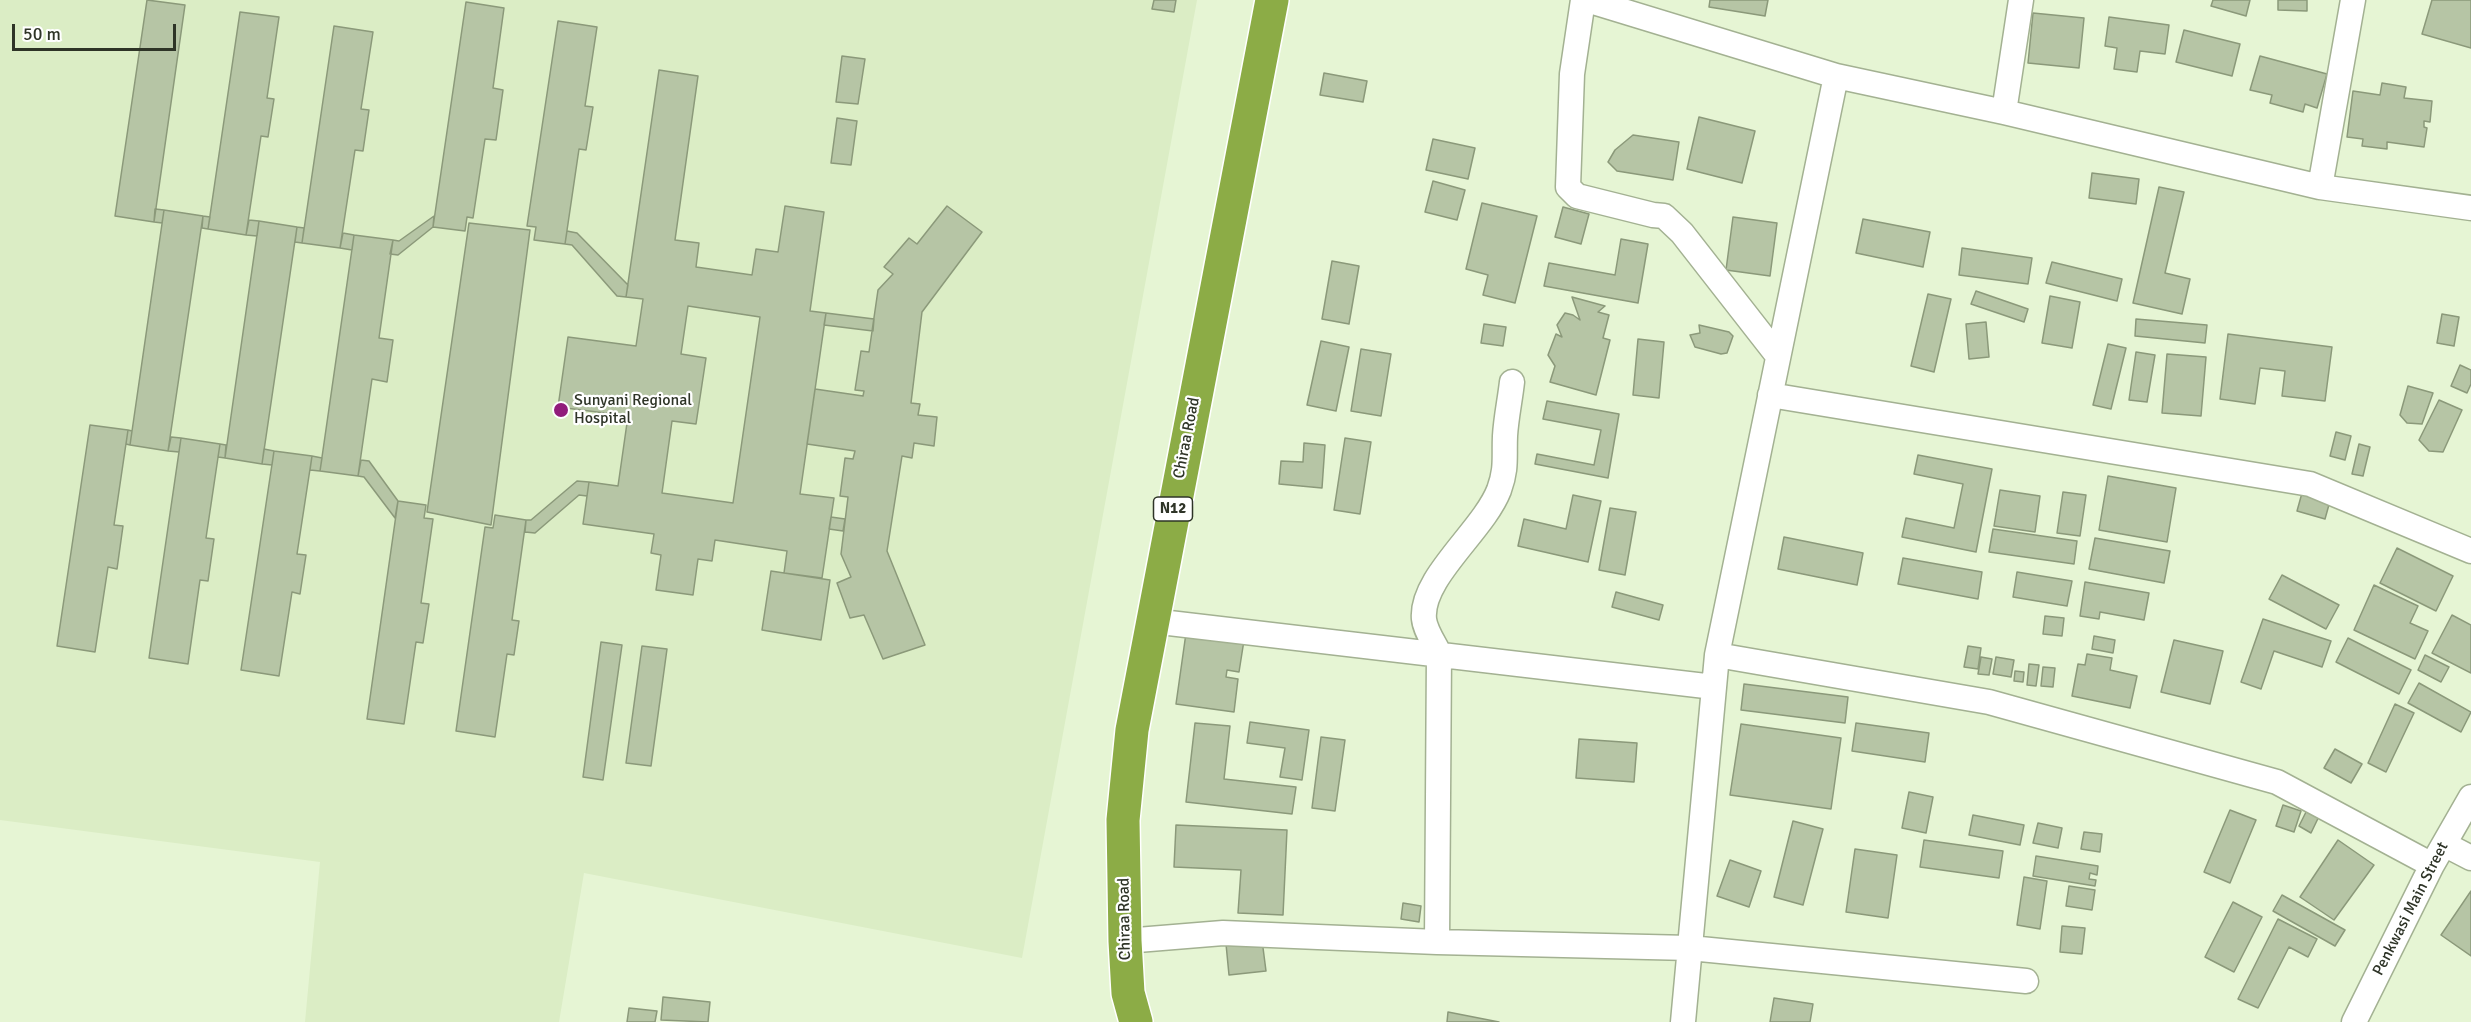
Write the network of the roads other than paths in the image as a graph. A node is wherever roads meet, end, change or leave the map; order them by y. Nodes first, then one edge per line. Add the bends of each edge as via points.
1 (1272, 0) edge
2 (1585, 0) edge
3 (2021, 0) edge
4 (2353, 0) edge
5 (1836, 76) junction
6 (2004, 112) junction
7 (2320, 187) junction
8 (2471, 208) edge
9 (1778, 356) junction
10 (1512, 382) dead end
11 (1770, 395) junction
12 (2471, 551) edge
13 (1152, 621) junction
14 (1439, 652) junction
15 (1717, 655) junction
16 (1714, 687) junction
17 (2471, 797) edge
18 (2438, 854) junction
19 (2471, 858) edge
20 (1125, 941) junction
21 (1437, 942) junction
22 (1690, 948) junction
23 (2026, 981) dead end
24 (1136, 1022) edge
25 (1683, 1022) edge
26 (2354, 1022) edge

1 - 13 highway, Chiraa Road / N12
2 - 5 street
2 - 9 street via 1572,75 1568,187 1576,196 1664,216 1682,233
3 - 6 street
4 - 7 street
5 - 6 street
5 - 9 street
6 - 7 street
7 - 8 street
9 - 11 street
10 - 14 street via 1506,463 1491,509 1436,580 1426,599 1424,621
11 - 12 street via 2310,484
11 - 15 street
13 - 14 street
13 - 20 highway, Chiraa Road / N12 via 1132,730 1123,820
14 - 16 street
14 - 21 street
15 - 16 street
15 - 18 street via 1989,702 2277,782
16 - 22 street
17 - 18 street, Penkwasi Main Street
18 - 19 street
18 - 26 street, Penkwasi Main Street
20 - 21 street via 1223,933
20 - 24 highway, Chiraa Road / N12 via 1128,993
21 - 22 street
22 - 23 street
22 - 25 street

